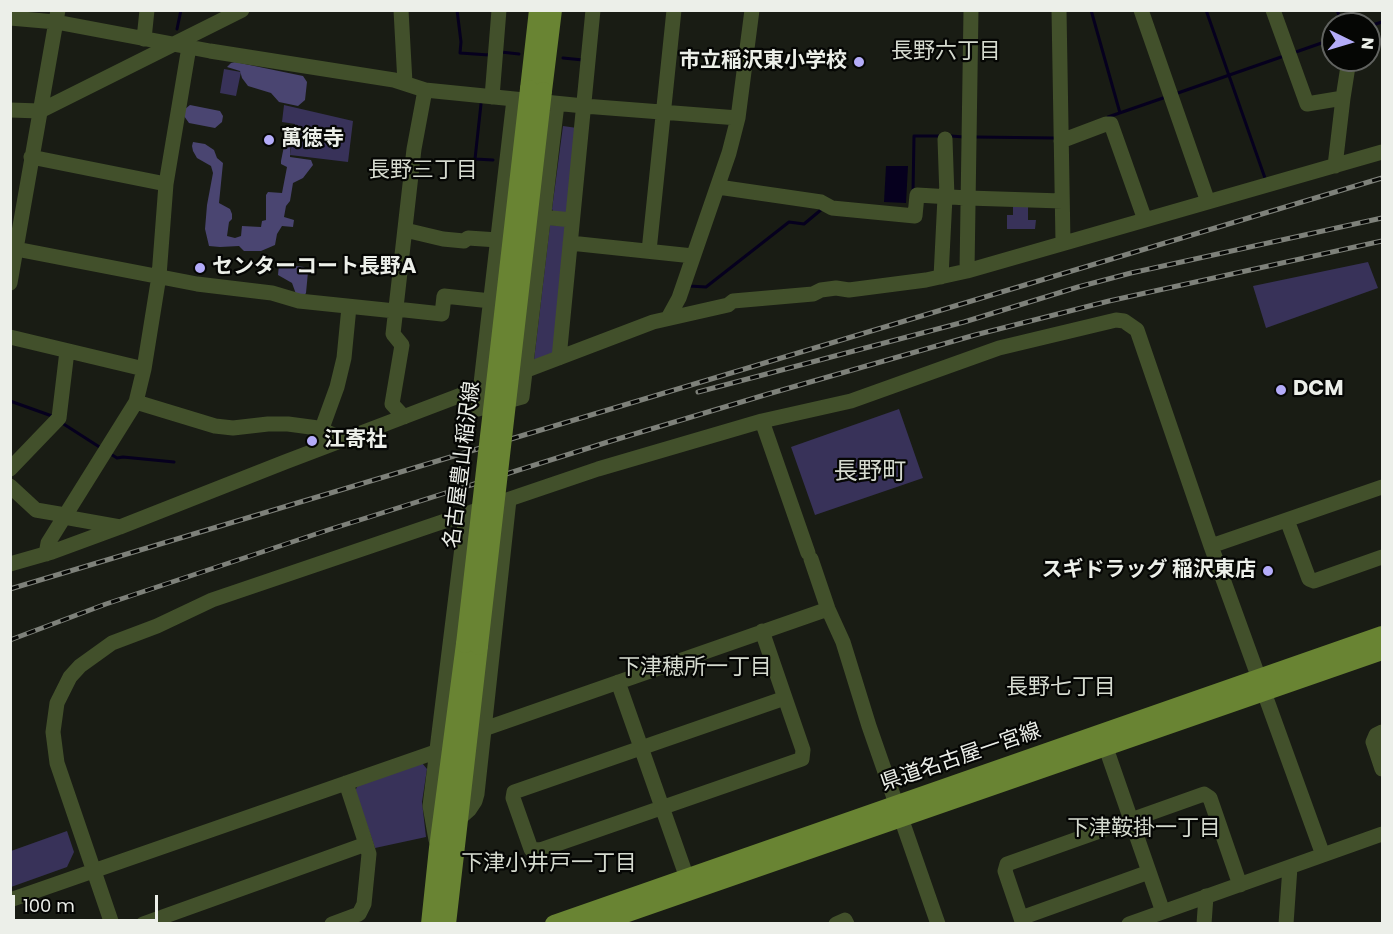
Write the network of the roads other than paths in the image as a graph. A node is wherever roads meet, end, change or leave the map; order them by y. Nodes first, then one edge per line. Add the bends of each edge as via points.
1 (147, 10) edge
2 (401, 10) edge
3 (499, 10) edge
4 (538, 10) edge
5 (553, 10) edge
6 (593, 10) edge
7 (674, 10) edge
8 (752, 10) edge
9 (971, 10) edge
10 (1059, 10) edge
11 (1141, 10) edge
12 (1273, 10) edge
13 (233, 13) edge
14 (57, 16) edge
15 (10, 18) edge
16 (144, 39) junction
17 (182, 45) junction
18 (1347, 72) edge
19 (405, 83) junction
20 (425, 90) junction
21 (528, 93) junction
22 (492, 97) junction
23 (1343, 98) junction
24 (557, 104) junction
25 (584, 106) junction
26 (10, 110) edge
27 (40, 111) junction
28 (664, 112) junction
29 (738, 118) junction
30 (945, 139) dead end
31 (1061, 141) junction
32 (1383, 152) edge
33 (32, 157) junction
34 (1335, 166) junction
35 (166, 184) junction
36 (718, 187) junction
37 (18, 193) edge
38 (946, 197) junction
39 (968, 198) junction
40 (1062, 201) junction
41 (1208, 202) junction
42 (542, 217) junction
43 (572, 220) junction
44 (1145, 220) junction
45 (405, 230) junction
46 (498, 240) junction
47 (570, 243) junction
48 (1063, 243) junction
49 (16, 249) junction
50 (649, 251) junction
51 (693, 256) junction
52 (967, 270) junction
53 (159, 276) junction
54 (941, 277) junction
55 (10, 283) edge
56 (491, 301) junction
57 (349, 307) junction
58 (396, 310) junction
59 (668, 318) junction
60 (10, 337) edge
61 (67, 351) junction
62 (559, 358) junction
63 (144, 369) junction
64 (525, 370) junction
65 (481, 388) junction
66 (136, 402) junction
67 (404, 417) junction
68 (762, 421) junction
69 (321, 431) junction
70 (345, 440) junction
71 (319, 449) junction
72 (10, 469) edge
73 (10, 486) edge
74 (1383, 487) edge
75 (509, 500) junction
76 (466, 514) junction
77 (64, 516) junction
78 (1287, 520) junction
79 (120, 527) junction
80 (1211, 546) junction
81 (46, 554) junction
82 (1383, 557) edge
83 (10, 564) edge
84 (828, 609) junction
85 (762, 632) junction
86 (1383, 635) edge
87 (472, 645) junction
88 (1383, 651) edge
89 (618, 682) junction
90 (1262, 685) junction
91 (785, 698) junction
92 (484, 729) junction
93 (1383, 732) edge
94 (641, 748) junction
95 (1106, 748) junction
96 (438, 751) junction
97 (1383, 769) edge
98 (346, 783) junction
99 (662, 807) junction
100 (899, 811) junction
101 (460, 818) junction
102 (1131, 820) junction
103 (1383, 834) edge
104 (366, 844) junction
105 (438, 848) junction
106 (1323, 855) junction
107 (1290, 867) junction
108 (94, 871) junction
109 (1149, 872) junction
110 (687, 878) junction
111 (1239, 885) junction
112 (1206, 896) junction
113 (10, 900) edge
114 (1163, 912) junction
115 (634, 917) edge
116 (1022, 921) edge
117 (112, 924) edge
118 (142, 924) edge
119 (332, 924) edge
120 (430, 924) edge
121 (447, 924) edge
122 (554, 924) edge
123 (596, 924) edge
124 (836, 924) edge
125 (847, 924) edge
126 (938, 924) edge
127 (1129, 924) edge
128 (1204, 924) edge
129 (1286, 924) edge

1 - 16 street
2 - 19 street
3 - 22 street
4 - 21 main road, 名古屋豊山稲沢線
5 - 21 main road, 名古屋豊山稲沢線
6 - 25 street
7 - 28 street
8 - 29 street
9 - 39 street
10 - 31 street
11 - 41 street
12 - 23 street via 1306,104
13 - 17 street
14 - 15 street
14 - 16 street
14 - 27 street
16 - 17 street
17 - 19 street
17 - 27 street
17 - 35 street
18 - 23 street
19 - 20 street
20 - 22 street
20 - 45 street
21 - 22 street
21 - 24 street
21 - 46 street
21 - 87 main road, 名古屋豊山稲沢線, bridge
23 - 34 street
24 - 25 street
24 - 42 street
25 - 28 street
25 - 43 street
26 - 27 street
27 - 33 street
28 - 29 street
28 - 50 street
29 - 36 street
30 - 38 street
31 - 40 street
31 - 44 street via 1111,124
32 - 34 street
33 - 35 street
33 - 37 street
34 - 41 street
35 - 53 street
36 - 38 street via 821,202 832,208 915,216 917,195
36 - 51 street
37 - 49 street
38 - 39 street
38 - 54 street
39 - 40 street
39 - 52 street
40 - 48 street
41 - 44 street
42 - 43 street
42 - 64 street
43 - 47 street
44 - 48 street
45 - 46 street via 447,239
45 - 58 street
46 - 56 street
47 - 50 street
47 - 62 street
48 - 52 street
49 - 53 street
49 - 55 street
50 - 51 street
51 - 59 street
52 - 54 street
53 - 57 street
53 - 63 street
54 - 59 street via 734,301
56 - 58 street via 444,296 442,314
56 - 65 street
57 - 58 street
57 - 69 street via 344,358
58 - 67 street via 393,334 402,345 392,404
59 - 62 street
60 - 61 street
61 - 63 street
61 - 72 street via 59,418
62 - 64 street
63 - 66 street
64 - 65 street
64 - 65 street via 522,397 478,409
65 - 67 street
66 - 69 street via 215,426 288,424
66 - 77 street
67 - 70 street
68 - 75 street via 598,469
68 - 80 street via 851,401 999,348 1124,321 1137,330
68 - 84 street
69 - 70 street
69 - 71 street
70 - 71 street
71 - 79 street
73 - 77 street via 36,510
74 - 78 street
75 - 76 street
75 - 92 street
76 - 96 street
76 - 108 street via 212,600 112,643 80,666 57,703 53,745
77 - 79 street
77 - 81 street
78 - 80 street
78 - 82 street via 1309,579 1314,581
79 - 81 street
80 - 90 street
81 - 83 street
84 - 85 street
84 - 100 street via 843,642
85 - 89 street
85 - 91 street
86 - 90 main road, 県道名古屋一宮線
87 - 101 main road, 名古屋豊山稲沢線
87 - 105 main road, 名古屋豊山稲沢線
88 - 90 main road, 県道名古屋一宮線
89 - 92 street
89 - 94 street
90 - 95 main road, 県道名古屋一宮線
90 - 100 main road, 県道名古屋一宮線
90 - 106 street
91 - 94 street
91 - 99 street via 803,750 802,759
92 - 101 street via 475,801
93 - 97 street via 1373,742
94 - 99 street
94 - 99 street via 514,792 527,838 531,849 540,850
95 - 100 main road, 県道名古屋一宮線
95 - 102 street
96 - 98 street
96 - 105 street via 430,806
98 - 104 street
98 - 108 street
99 - 110 street
100 - 110 main road, 県道名古屋一宮線
100 - 115 main road, 県道名古屋一宮線
100 - 126 street
101 - 121 main road, 名古屋豊山稲沢線
102 - 109 street
102 - 111 street via 1204,794 1210,798
102 - 116 street via 1007,864 1005,872
103 - 106 street
104 - 118 street
104 - 119 street via 369,854 364,904 359,914
105 - 120 main road, 名古屋豊山稲沢線
106 - 107 street
107 - 111 street
107 - 129 street
108 - 113 street
108 - 117 street
109 - 114 street
109 - 116 street
110 - 122 main road, 県道名古屋一宮線
111 - 112 street
112 - 114 street
112 - 128 street
114 - 127 street
115 - 123 main road, 県道名古屋一宮線
124 - 125 street via 844,920

